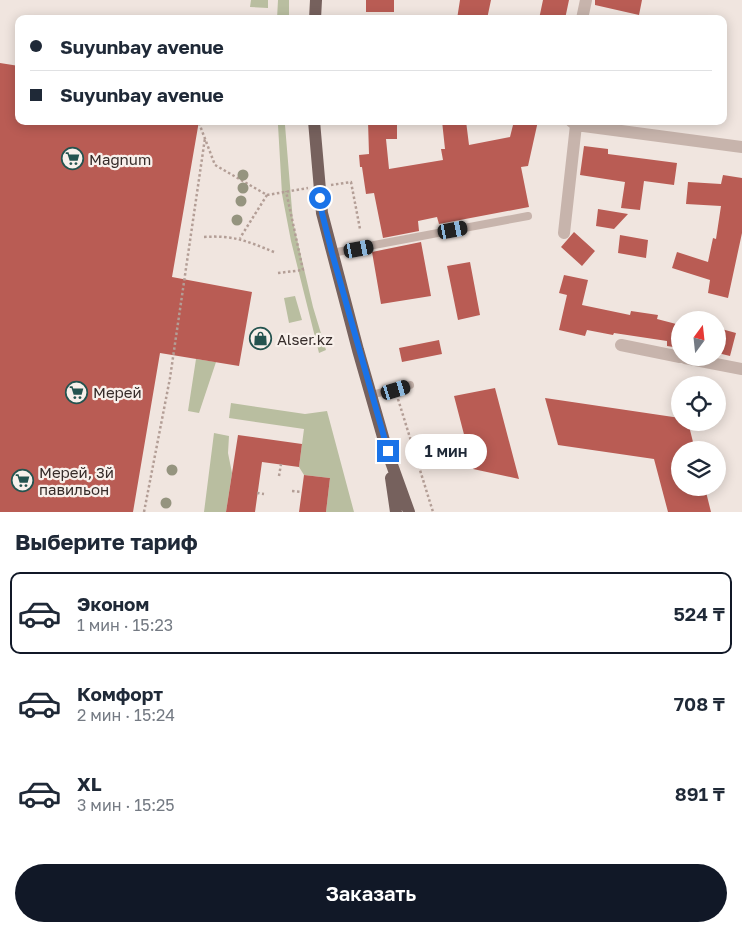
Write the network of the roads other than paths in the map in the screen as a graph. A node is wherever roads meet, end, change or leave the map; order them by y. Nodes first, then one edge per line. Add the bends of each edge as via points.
1 (316, 0) edge
2 (586, 0) edge
3 (315, 15) edge
4 (583, 15) edge
5 (314, 125) edge
6 (574, 125) edge
7 (588, 125) edge
8 (742, 147) edge
9 (528, 216) dead end
10 (564, 233) dead end
11 (332, 253) junction
12 (621, 345) dead end
13 (671, 355) edge
14 (726, 366) edge
15 (742, 369) edge
16 (410, 385) dead end
17 (371, 395) junction
18 (388, 451) junction
19 (396, 512) edge
20 (409, 512) edge

1 - 3 main road
2 - 4 street
5 - 11 main road via 322,213
6 - 10 street
7 - 8 street
9 - 11 lane
11 - 17 main road
12 - 13 street
14 - 15 street
16 - 17 lane
17 - 18 main road
18 - 19 main road
18 - 20 main road

